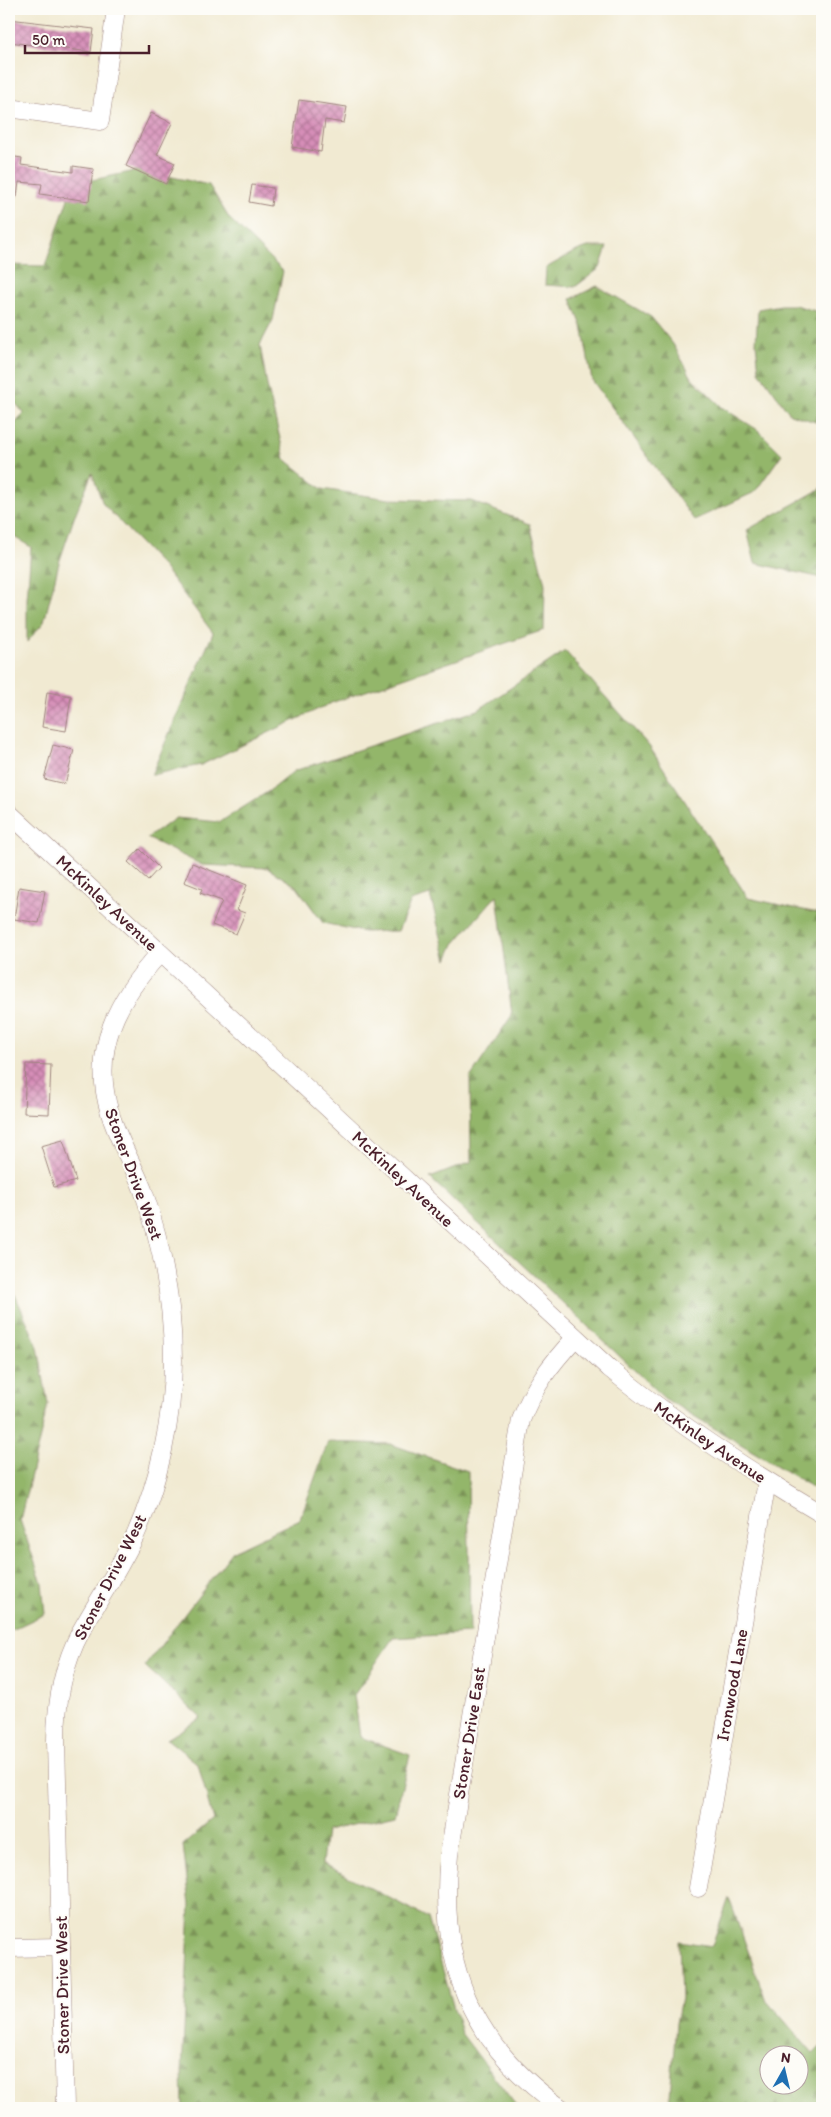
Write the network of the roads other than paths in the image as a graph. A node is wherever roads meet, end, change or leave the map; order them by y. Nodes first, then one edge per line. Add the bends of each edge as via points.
1 (116, 9) edge
2 (9, 108) edge
3 (9, 813) edge
4 (160, 953) junction
5 (575, 1338) junction
6 (767, 1481) junction
7 (822, 1514) edge
8 (698, 1888) dead end
9 (61, 1947) junction
10 (9, 1948) edge
11 (65, 2108) edge
12 (561, 2108) edge

1 - 2 street via 100,121
3 - 4 street, McKinley Avenue
4 - 5 street, McKinley Avenue
4 - 9 street, Stoner Drive West via 129,988 118,1009 108,1035 104,1062 109,1111 142,1188 166,1272 172,1315 170,1407 163,1450 136,1534 80,1633 61,1689 56,1741
5 - 6 street, McKinley Avenue via 689,1430
5 - 12 street, Stoner Drive East via 541,1378 521,1420 446,1889 447,1924 453,1956 462,1987 477,2018 515,2070
6 - 7 street, McKinley Avenue
6 - 8 street, Ironwood Lane
9 - 10 street
9 - 11 street, Stoner Drive West

